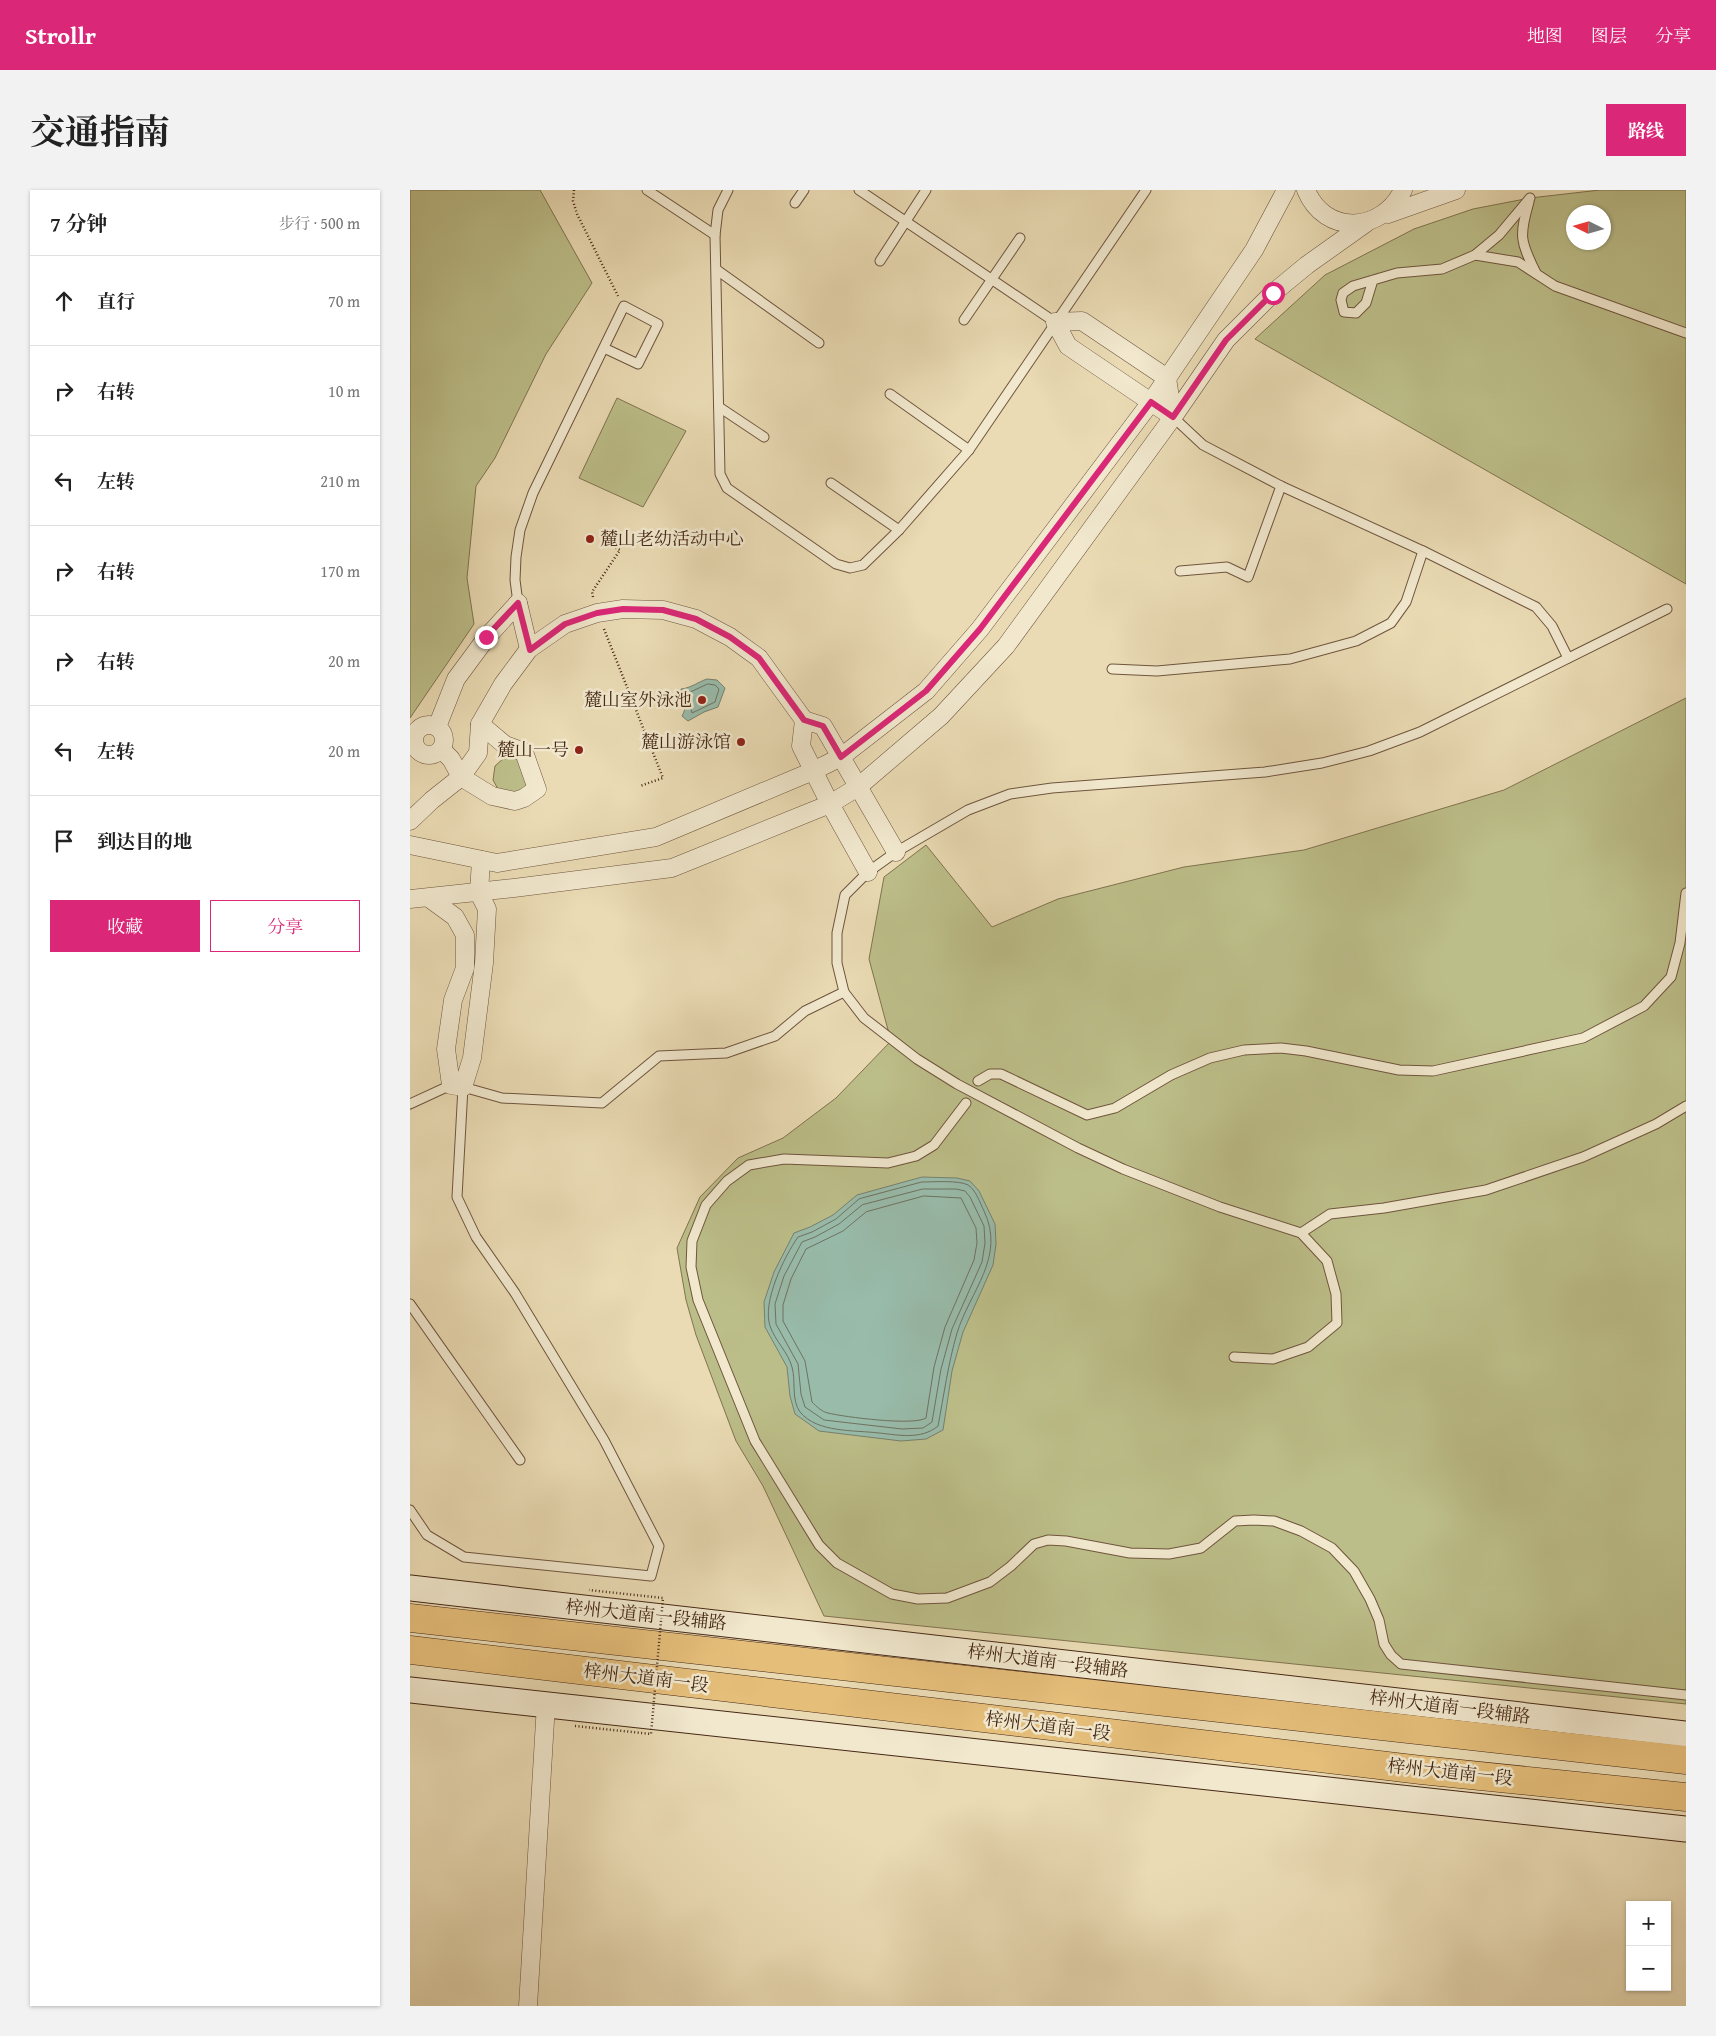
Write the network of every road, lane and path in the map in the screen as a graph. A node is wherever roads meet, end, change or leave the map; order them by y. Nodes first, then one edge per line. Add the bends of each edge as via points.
1 (574, 190) edge
2 (647, 190) edge
3 (728, 190) edge
4 (804, 190) edge
5 (859, 190) edge
6 (926, 190) edge
7 (1145, 190) edge
8 (1286, 190) edge
9 (1306, 190) edge
10 (1404, 190) edge
11 (1456, 190) edge
12 (795, 203) dead end
13 (1383, 216) junction
14 (906, 221) junction
15 (1366, 223) junction
16 (715, 235) junction
17 (1020, 238) dead end
18 (1475, 255) junction
19 (880, 261) dead end
20 (717, 270) junction
21 (1537, 275) junction
22 (992, 279) junction
23 (1373, 280) dead end
24 (624, 306) junction
25 (964, 320) dead end
26 (1056, 322) junction
27 (1686, 333) edge
28 (819, 343) dead end
29 (604, 348) junction
30 (1167, 378) junction
31 (890, 394) dead end
32 (1151, 402) junction
33 (719, 406) junction
34 (1173, 417) junction
35 (764, 437) dead end
36 (969, 450) junction
37 (830, 483) dead end
38 (1281, 486) junction
39 (899, 530) junction
40 (602, 540) dead end
41 (1423, 551) junction
42 (1180, 571) dead end
43 (518, 603) junction
44 (1667, 609) dead end
45 (597, 613) junction
46 (530, 650) junction
47 (1568, 658) junction
48 (1112, 669) dead end
49 (804, 720) junction
50 (480, 724) junction
51 (437, 727) junction
52 (441, 749) junction
53 (841, 757) junction
54 (813, 771) junction
55 (461, 778) junction
56 (640, 786) dead end
57 (858, 786) junction
58 (830, 804) junction
59 (410, 821) edge
60 (410, 845) edge
61 (896, 852) junction
62 (481, 860) junction
63 (868, 872) junction
64 (479, 892) junction
65 (1686, 893) edge
66 (429, 898) junction
67 (410, 899) edge
68 (844, 992) junction
69 (451, 1014) junction
70 (477, 1020) junction
71 (978, 1081) dead end
72 (457, 1086) junction
73 (966, 1103) dead end
74 (410, 1104) edge
75 (1686, 1106) edge
76 (1301, 1233) junction
77 (410, 1304) edge
78 (1234, 1357) dead end
79 (520, 1460) dead end
80 (410, 1510) edge
81 (410, 1588) edge
82 (589, 1590) dead end
83 (522, 1602) junction
84 (414, 1617) edge
85 (410, 1650) edge
86 (410, 1678) edge
87 (410, 1690) edge
88 (452, 1694) junction
89 (1686, 1695) edge
90 (546, 1704) junction
91 (575, 1726) dead end
92 (1686, 1734) edge
93 (1686, 1760) edge
94 (1421, 1770) junction
95 (1686, 1797) edge
96 (1686, 1828) edge
97 (528, 2006) edge

1 - 24 path via 577,214
2 - 16 lane
3 - 16 lane via 718,210
4 - 12 lane
5 - 14 lane
6 - 14 lane
7 - 26 lane
8 - 30 street via 1254,250
9 - 15 street via 1310,200 1325,215 1345,223
10 - 13 street via 1397,203
11 - 13 street
13 - 15 street
14 - 19 lane
14 - 22 lane
15 - 34 street via 1266,299 1226,340
16 - 20 lane
17 - 22 lane
18 - 21 lane via 1518,262
18 - 21 lane via 1499,235 1530,198 1522,226 1523,248
18 - 23 lane via 1442,269 1397,272
20 - 28 lane
20 - 33 lane
21 - 27 lane via 1555,286
22 - 25 lane
22 - 26 lane
24 - 29 lane
24 - 29 lane via 658,324 638,364
26 - 30 street via 1082,321
26 - 32 street via 1068,346
26 - 36 lane
29 - 43 lane via 533,493 520,530 515,580
30 - 32 street
30 - 34 street
31 - 36 lane
32 - 34 street
32 - 53 street via 980,629 926,691
33 - 35 lane
33 - 39 lane via 720,474 727,488 836,564 850,568 863,565
34 - 38 lane via 1203,445
34 - 57 street via 1006,646 941,716
36 - 39 lane
37 - 39 lane
38 - 41 lane
38 - 42 lane via 1248,576 1227,567
40 - 45 path via 620,550 592,592
41 - 47 lane via 1536,607 1552,626
41 - 48 lane via 1406,602 1391,623 1356,641 1290,659 1157,671
43 - 46 street
43 - 51 street via 486,637 456,679
44 - 47 lane
45 - 46 street via 565,624
45 - 49 street via 623,609 663,610 696,619 730,637 759,658
45 - 56 path via 663,778
46 - 50 street via 503,684
47 - 61 lane via 1420,732 1369,751 1265,772 1010,794 968,810
49 - 53 street via 823,726
49 - 54 street via 801,746
50 - 55 street via 478,754
50 - 55 street via 505,745 524,752 537,789 515,801 503,800
51 - 52 street via 444,739
51 - 52 street via 418,728 414,742 418,751 428,755
52 - 55 street via 451,759
53 - 54 street
53 - 57 street
54 - 58 street
54 - 62 street via 656,837 497,863
55 - 59 street
57 - 58 street
57 - 61 street
58 - 63 street
58 - 64 street via 672,868
60 - 62 street
61 - 63 lane
62 - 64 street
63 - 68 lane via 845,895 837,933 837,963
64 - 66 street
64 - 70 street via 487,909
65 - 71 lane via 1680,943 1671,977 1644,1006 1583,1038 1433,1071 1399,1070 1289,1049 1244,1050 1210,1058 1171,1075 1115,1108 1087,1115 1000,1074 990,1074
66 - 67 street
66 - 69 street via 455,917 465,935 465,968
68 - 72 lane via 805,1011 775,1036 726,1053 659,1056 602,1103 502,1098
68 - 76 lane via 864,1018 917,1059 957,1084 1078,1148 1220,1207
69 - 70 street via 465,1023
69 - 72 street via 446,1049
70 - 72 street via 472,1058
72 - 74 lane
72 - 80 lane via 457,1197 476,1237 515,1293 604,1440 659,1546 651,1576 464,1557 427,1535
73 - 89 lane via 934,1145 916,1156 888,1163 784,1159 748,1165 726,1181 706,1205 692,1241 691,1267 698,1300 755,1441 819,1545 837,1563 892,1594 918,1599 947,1598 990,1582 1034,1544 1048,1540 1130,1553 1169,1554 1200,1548 1235,1521 1274,1521 1332,1548 1354,1571 1379,1620 1384,1644 1401,1664
75 - 76 lane via 1656,1124 1583,1157 1486,1190 1330,1214
76 - 78 lane via 1327,1261 1336,1294 1337,1323 1308,1347 1273,1359
77 - 79 lane
81 - 83 main road, 梓州大道南一段辅路
82 - 91 path, bridge via 663,1598 651,1734
83 - 84 main road
83 - 92 main road, 梓州大道南一段辅路
84 - 93 highway, 梓州大道南一段
85 - 94 highway, 梓州大道南一段
86 - 88 main road
87 - 88 main road
88 - 90 main road
90 - 96 main road
90 - 97 street
94 - 95 highway, 梓州大道南一段
94 - 96 main road

